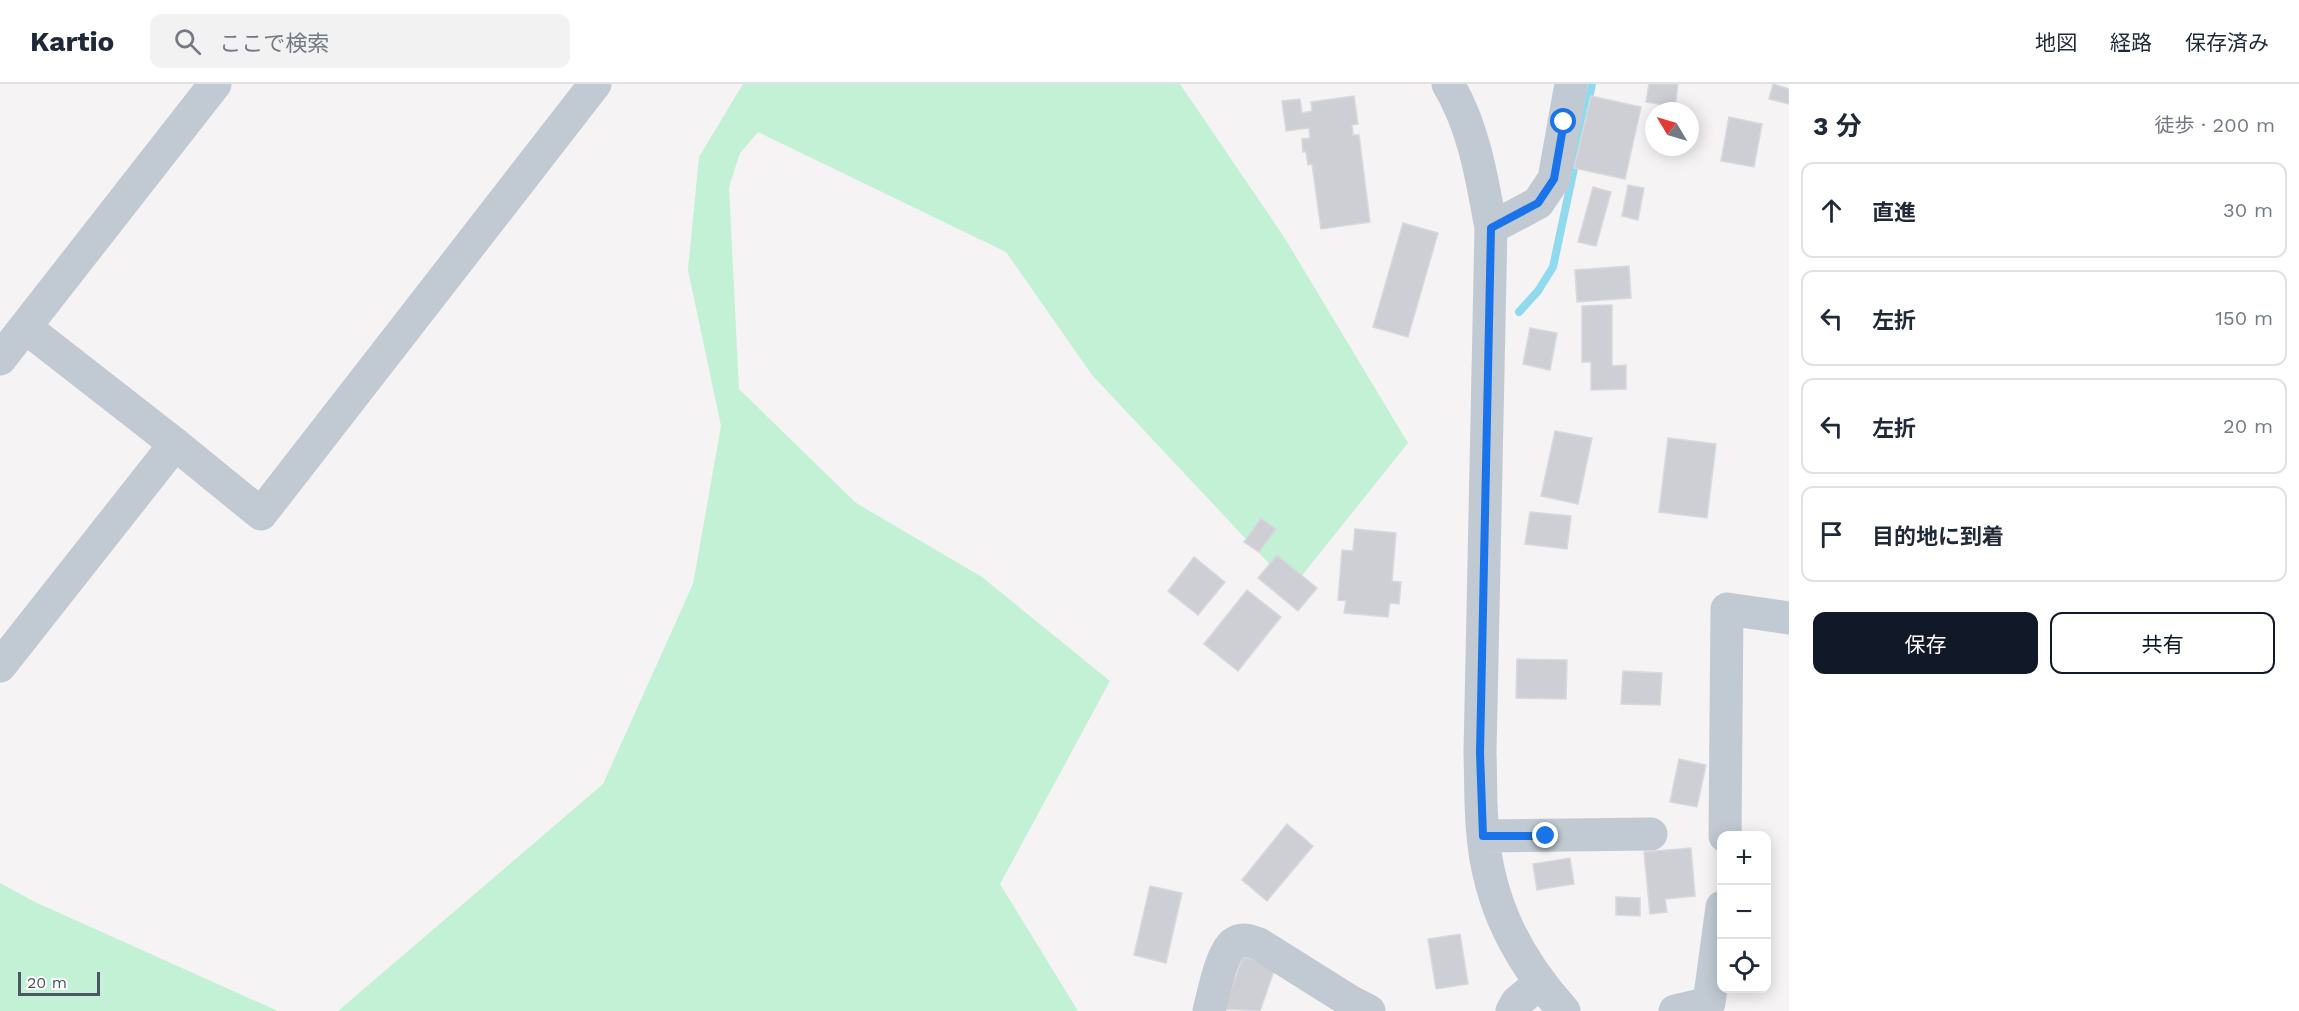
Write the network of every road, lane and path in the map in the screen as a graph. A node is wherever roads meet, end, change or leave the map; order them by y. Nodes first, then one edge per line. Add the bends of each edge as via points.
1 (215, 84) edge
2 (595, 84) edge
3 (1448, 84) edge
4 (1571, 84) edge
5 (1491, 228) junction
6 (25, 327) junction
7 (0, 359) edge
8 (175, 444) junction
9 (1789, 618) edge
10 (0, 666) edge
11 (1725, 831) edge
12 (1651, 834) dead end
13 (1483, 836) junction
14 (1718, 939) edge
15 (1539, 984) junction
16 (1209, 1011) edge
17 (1369, 1011) edge
18 (1512, 1011) edge
19 (1564, 1011) edge
20 (1676, 1011) edge

1 - 6 street
2 - 8 street via 261,514
3 - 5 street via 1482,175
4 - 5 street via 1554,179 1538,203
5 - 13 street via 1480,753
6 - 7 street
6 - 8 street
8 - 10 street
9 - 11 street via 1727,609
12 - 13 street
13 - 15 street via 1501,914
14 - 20 street via 1709,1003
15 - 18 street
15 - 19 street
16 - 17 street via 1226,951 1234,942 1246,939

